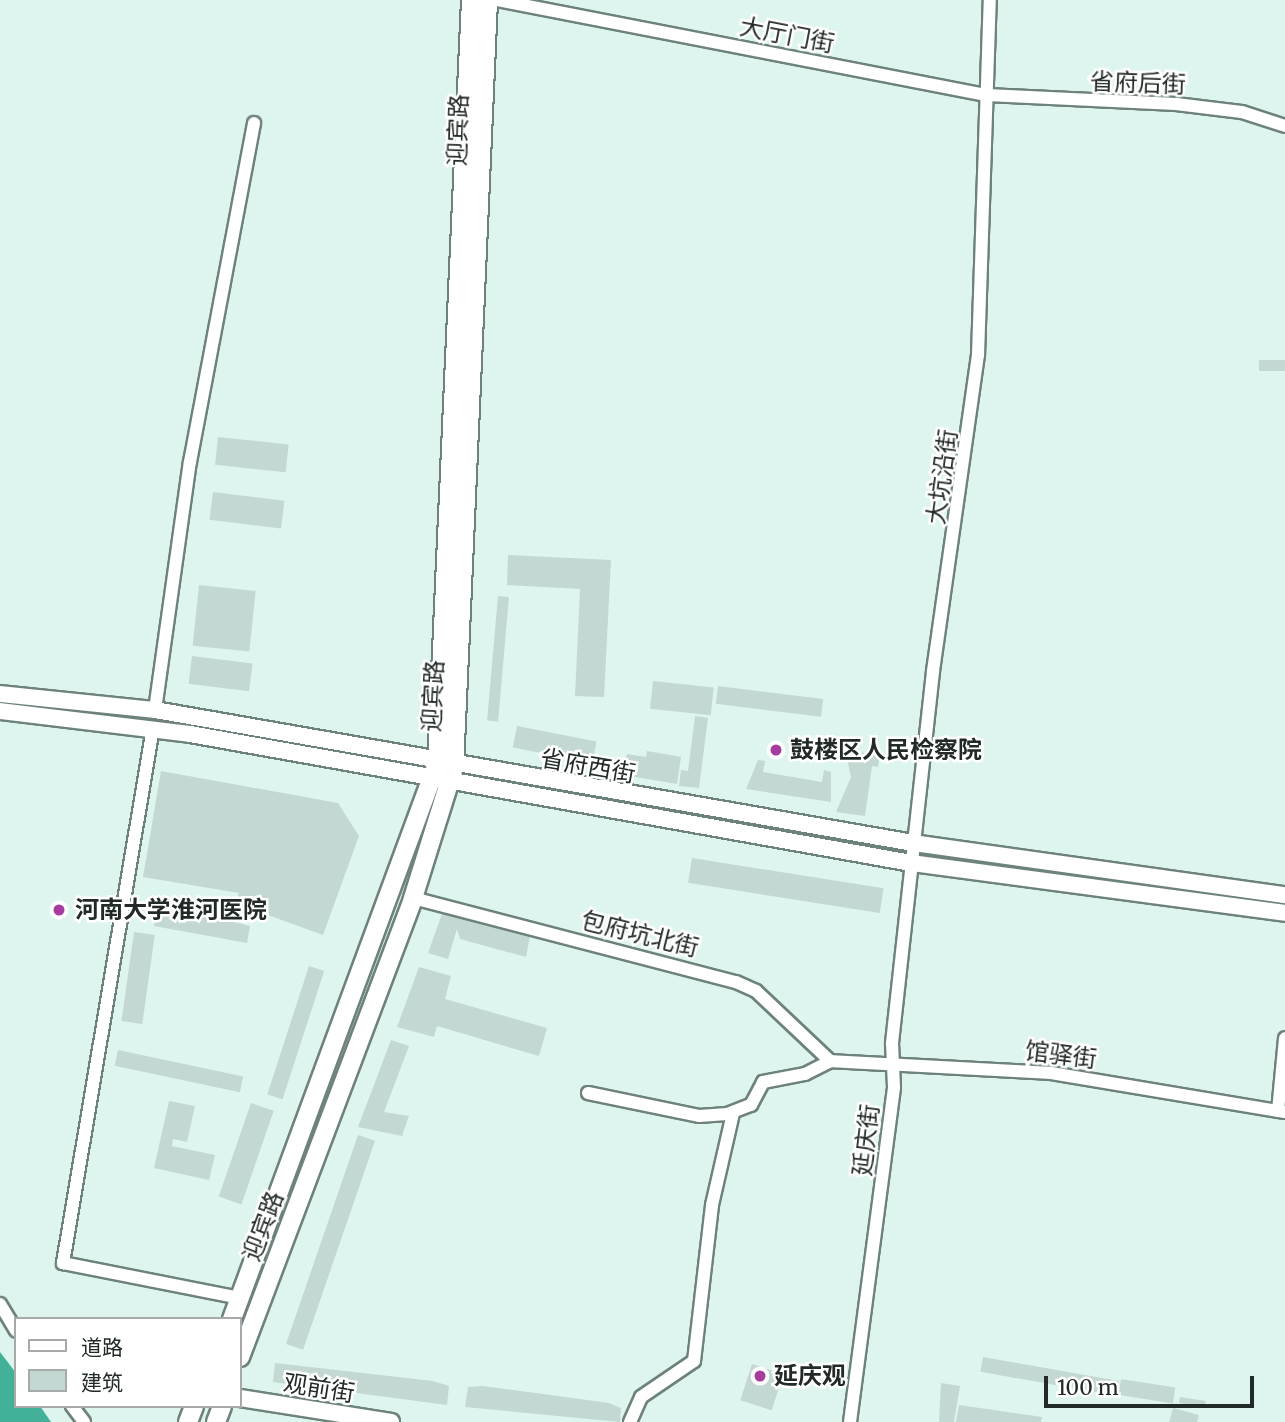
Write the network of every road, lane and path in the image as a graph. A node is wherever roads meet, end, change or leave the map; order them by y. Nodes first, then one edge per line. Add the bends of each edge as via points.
1 (471, 0) edge
2 (488, 0) edge
3 (497, 0) edge
4 (990, 0) edge
5 (987, 95) junction
6 (254, 123) dead end
7 (1285, 125) edge
8 (0, 694) edge
9 (155, 710) junction
10 (0, 711) edge
11 (153, 728) junction
12 (443, 773) junction
13 (913, 843) junction
14 (911, 863) junction
15 (1285, 895) edge
16 (413, 898) junction
17 (1285, 913) edge
18 (1285, 1038) edge
19 (830, 1061) junction
20 (894, 1066) junction
21 (588, 1093) dead end
22 (1281, 1112) edge
23 (733, 1113) junction
24 (239, 1298) junction
25 (0, 1304) edge
26 (233, 1317) edge
27 (14, 1328) edge
28 (242, 1352) edge
29 (242, 1398) edge
30 (391, 1422) edge
31 (630, 1422) edge
32 (850, 1422) edge

1 - 12 main road, 迎宾路
2 - 12 main road, 迎宾路
3 - 5 street, 大厅门街
4 - 5 street, 大坑沿街
5 - 7 street, 省府后街 via 1177,104 1242,112
5 - 13 street, 大坑沿街 via 970,430
6 - 9 street via 190,462
8 - 9 street, 省府西街
9 - 12 street, 省府西街
10 - 11 street, 省府西街
11 - 12 street, 省府西街
11 - 24 street via 63,1263
12 - 13 street, 省府西街
12 - 14 street, 省府西街
12 - 16 main road, 迎宾路
12 - 24 main road, 迎宾路
13 - 14 street, 大坑沿街
13 - 15 street, 省府西街
14 - 17 street, 省府西街
14 - 20 street, 延庆街
16 - 19 street, 包府坑北街 via 736,982 755,991
16 - 28 main road, 迎宾路
18 - 22 street
19 - 20 street, 馆驿街
19 - 23 street via 805,1074 763,1082 751,1105
20 - 22 street, 馆驿街 via 1051,1073
20 - 32 street, 延庆街
21 - 23 street via 699,1116
23 - 31 street via 712,1205 694,1361 641,1396
24 - 26 main road, 迎宾路
25 - 27 street
29 - 30 street, 观前街

